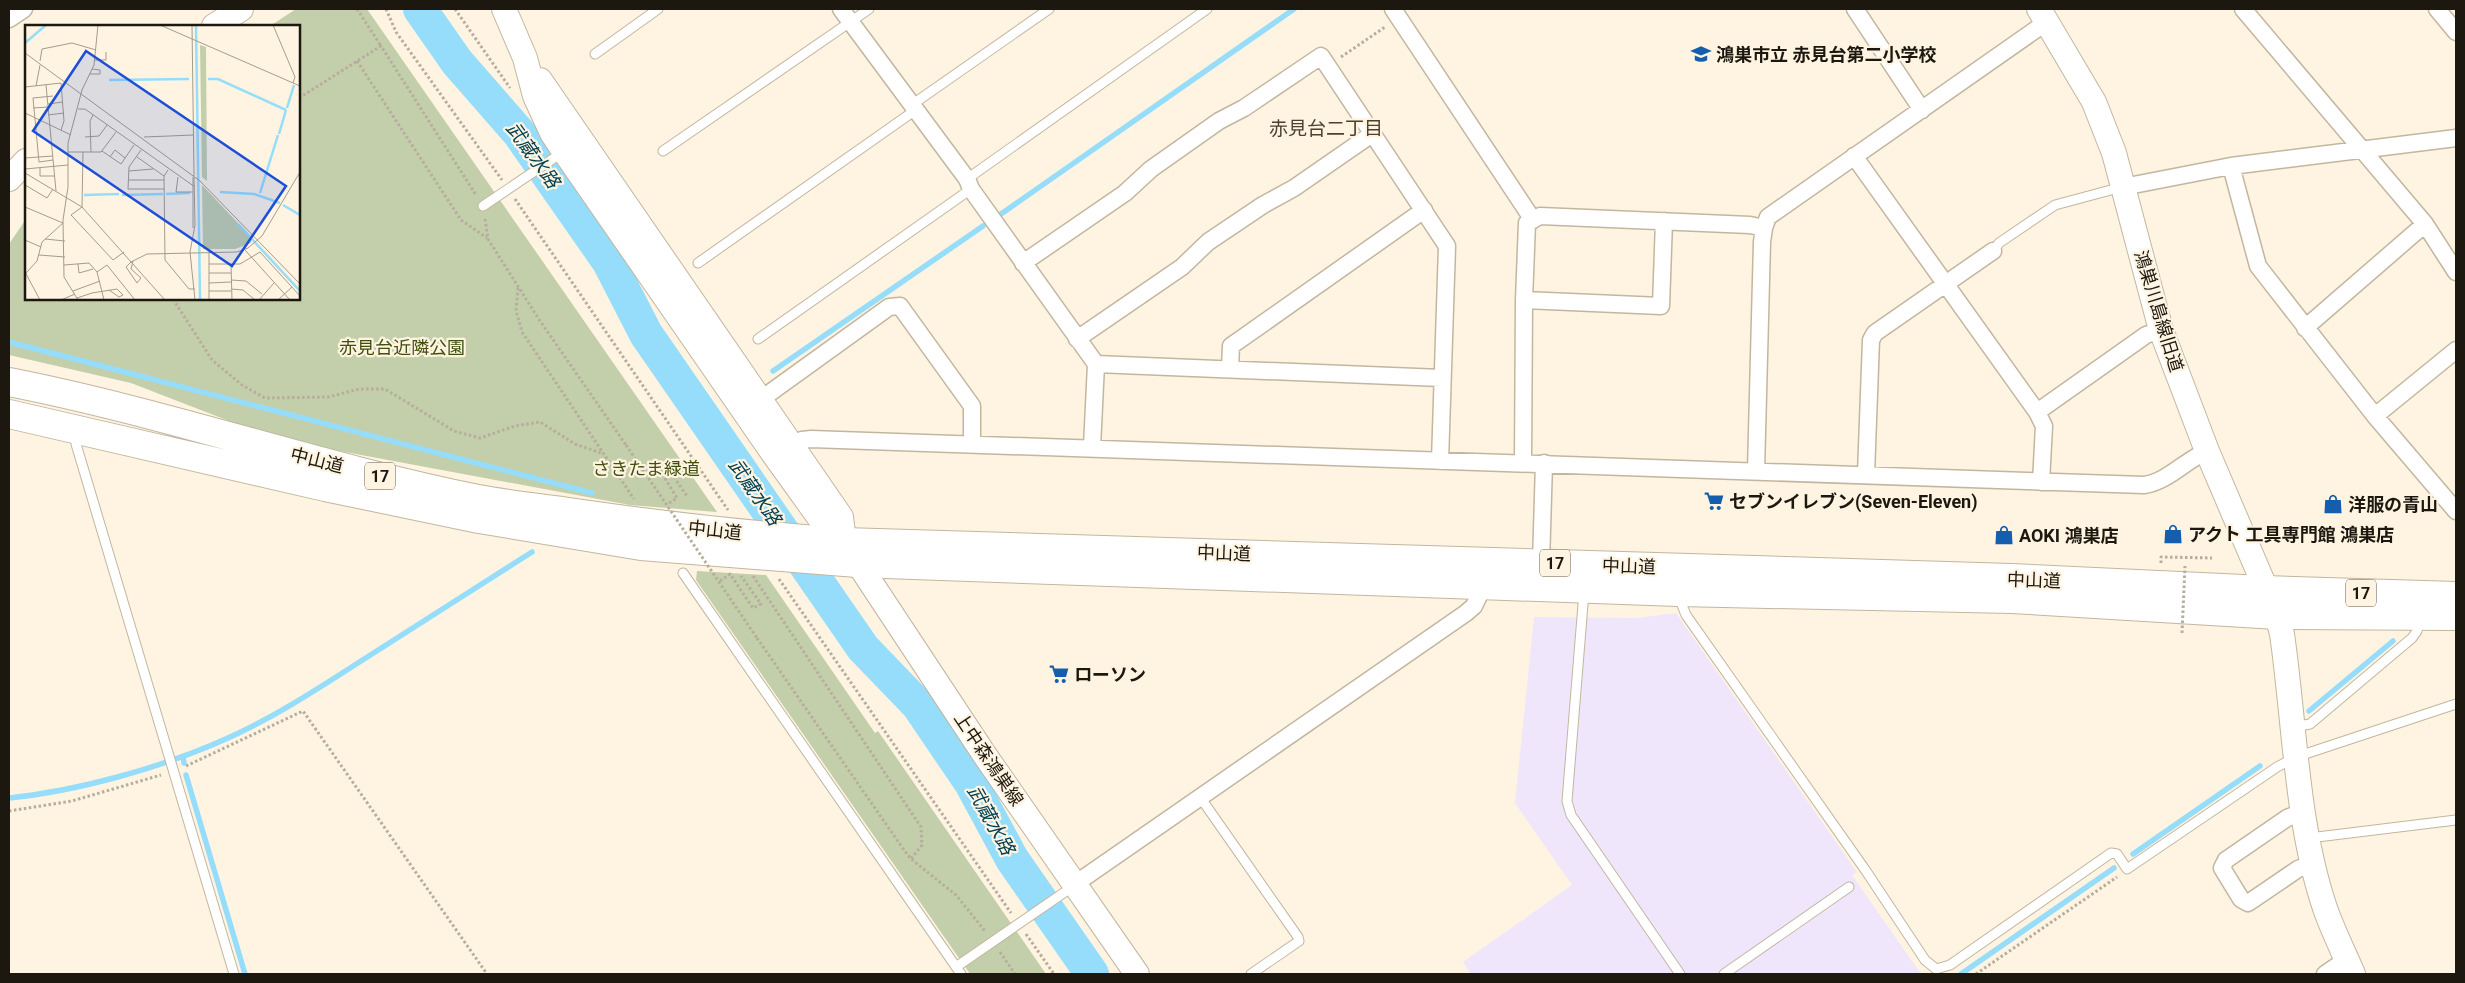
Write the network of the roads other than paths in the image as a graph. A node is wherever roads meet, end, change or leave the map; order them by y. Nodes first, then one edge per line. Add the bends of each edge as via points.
1 (23, 9) edge
2 (241, 9) edge
3 (504, 9) edge
4 (658, 9) edge
5 (869, 9) edge
6 (1050, 9) edge
7 (1207, 9) edge
8 (1855, 9) edge
9 (2243, 9) edge
10 (2437, 9) edge
11 (1396, 13) edge
12 (846, 15) edge
13 (2043, 15) edge
14 (9, 19) edge
15 (216, 25) edge
16 (2456, 32) edge
17 (595, 54) dead end
18 (915, 107) junction
19 (1922, 110) junction
20 (1372, 134) junction
21 (2456, 138) edge
22 (2361, 149) junction
23 (565, 150) junction
24 (663, 152) dead end
25 (1854, 156) junction
26 (25, 162) edge
27 (2231, 166) junction
28 (9, 179) edge
29 (969, 184) junction
30 (2123, 187) junction
31 (483, 206) road end
32 (1424, 210) junction
33 (1533, 220) junction
34 (1664, 221) junction
35 (2425, 224) junction
36 (1764, 228) junction
37 (1993, 251) joint
38 (1023, 262) junction
39 (698, 263) dead end
40 (2456, 272) edge
41 (1946, 285) junction
42 (1524, 300) junction
43 (2305, 328) junction
44 (2161, 330) junction
45 (758, 339) dead end
46 (1077, 339) junction
47 (2456, 350) edge
48 (1096, 364) junction
49 (1230, 368) junction
50 (1442, 378) junction
51 (9, 382) edge
52 (760, 400) junction
53 (2037, 412) junction
54 (9, 414) edge
55 (2375, 416) junction
56 (79, 431) junction
57 (972, 445) junction
58 (1092, 448) junction
59 (783, 450) junction
60 (2207, 451) junction
61 (1440, 461) junction
62 (1523, 463) junction
63 (1544, 463) junction
64 (1756, 471) junction
65 (1866, 474) junction
66 (2041, 482) junction
67 (2456, 511) edge
68 (838, 552) junction
69 (764, 559) junction
70 (1541, 563) junction
71 (683, 573) dead end
72 (1484, 585) junction
73 (1584, 588) junction
74 (2265, 590) junction
75 (1678, 592) junction
76 (2456, 596) edge
77 (2277, 616) junction
78 (2420, 616) junction
79 (2456, 616) edge
80 (2456, 704) edge
81 (2293, 727) junction
82 (2296, 757) junction
83 (1200, 797) junction
84 (2304, 811) junction
85 (2456, 820) edge
86 (2309, 838) junction
87 (2313, 863) junction
88 (1849, 887) dead end
89 (1068, 890) junction
90 (2350, 967) edge
91 (958, 971) edge
92 (234, 974) edge
93 (1137, 974) edge
94 (1250, 974) edge
95 (1680, 974) edge
96 (1724, 974) edge
97 (2324, 974) edge

1 - 14 street
2 - 15 street
3 - 23 street via 525,58 535,96 552,134
4 - 17 lane
5 - 12 lane
6 - 18 lane
7 - 29 lane
8 - 19 street
9 - 22 street
10 - 16 street
11 - 33 street
12 - 18 street
12 - 24 lane
13 - 19 street
13 - 30 street, 鴻巣川島線旧道 via 2094,102
18 - 29 street
18 - 39 lane
19 - 25 street
20 - 32 street
20 - 38 street via 1321,56 1219,121 1151,169 1125,192
20 - 46 street via 1208,242 1182,266
21 - 22 street
22 - 27 street
22 - 35 street
23 - 31 lane
23 - 52 street via 738,365
23 - 59 street
25 - 36 street via 1768,217
25 - 41 street
26 - 28 street
27 - 30 street
27 - 43 street via 2258,266
29 - 38 street
29 - 45 lane
30 - 37 lane via 2055,205 1999,243
30 - 44 street, 鴻巣川島線旧道
32 - 49 street via 1231,346
32 - 50 street via 1447,246
33 - 34 street via 1540,216
33 - 42 street via 1527,223
34 - 36 street via 1750,224
34 - 42 street via 1661,306
35 - 40 street
35 - 43 street
36 - 64 street
37 - 41 street
38 - 46 street
41 - 53 street
41 - 65 street via 1874,333 1871,340
42 - 62 street
43 - 55 street
44 - 53 street via 2146,335
44 - 60 street, 鴻巣川島線旧道
46 - 48 street
47 - 55 street
48 - 49 street
48 - 58 street
49 - 50 street
50 - 61 street
51 - 69 highway, 中山道 / 17 via 71,394 328,464 480,499 637,522
52 - 57 street via 889,307 900,306 972,406
52 - 59 street
53 - 66 street via 2044,426
54 - 56 highway, 中山道 / 17
55 - 67 street
56 - 69 highway, 中山道 / 17 via 479,519 641,546
56 - 92 lane via 76,444
57 - 58 street
57 - 59 street via 811,439
58 - 61 street
59 - 68 street, 上中森鴻巣線
60 - 66 street via 2151,484
60 - 74 street, 鴻巣川島線旧道
61 - 62 street
62 - 63 street
63 - 64 street
63 - 70 street
64 - 65 street
65 - 66 street
68 - 69 highway, 中山道 / 17
68 - 70 highway, 中山道 / 17
68 - 72 highway, 中山道 / 17
68 - 89 street, 上中森鴻巣線
70 - 74 highway, 中山道 / 17 via 2011,578
71 - 91 lane
72 - 73 highway, 中山道 / 17
72 - 83 street via 1474,606 1466,613
73 - 75 highway, 中山道 / 17
73 - 95 lane via 1567,801 1571,815
74 - 76 highway, 中山道 / 17
74 - 77 street, 鴻巣川島線旧道
75 - 77 highway, 中山道 / 17 via 2012,599
75 - 82 lane via 1686,615 1925,960 1936,969 1950,966 2112,853 2117,854 2128,869
77 - 78 highway, 中山道 / 17
77 - 81 street, 鴻巣川島線旧道
78 - 79 highway, 中山道 / 17
78 - 81 lane via 2412,638 2310,724
80 - 82 lane
81 - 82 street, 鴻巣川島線旧道
82 - 84 street, 鴻巣川島線旧道
83 - 89 street
83 - 94 lane via 1298,937 1299,941
84 - 86 street, 鴻巣川島線旧道
84 - 87 street via 2287,818 2226,860 2222,868 2241,899 2248,903 2298,869
85 - 86 lane
86 - 87 street, 鴻巣川島線旧道
87 - 90 street, 鴻巣川島線旧道 via 2326,911
88 - 96 lane
89 - 91 lane
89 - 93 street, 上中森鴻巣線
90 - 97 street

